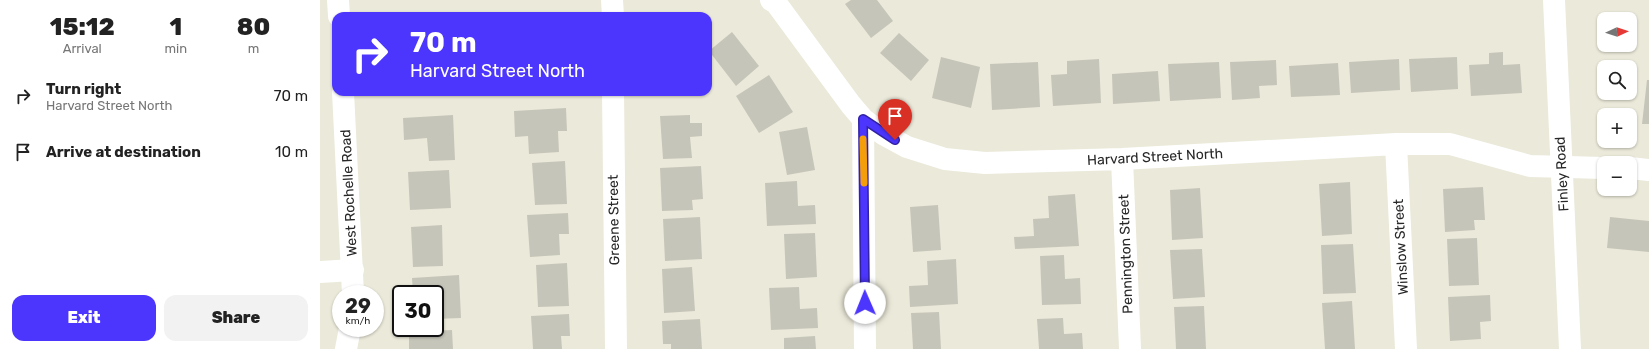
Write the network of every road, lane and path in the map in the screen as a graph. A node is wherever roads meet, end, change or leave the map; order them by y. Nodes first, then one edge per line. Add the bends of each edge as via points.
1 (338, 0) edge
2 (612, 0) edge
3 (1554, 0) edge
4 (776, 1) edge
5 (339, 12) edge
6 (613, 12) edge
7 (343, 96) edge
8 (613, 96) edge
9 (863, 119) junction
10 (1396, 144) junction
11 (1122, 159) junction
12 (1562, 167) junction
13 (1597, 168) edge
14 (1637, 169) edge
15 (1649, 170) edge
16 (353, 270) junction
17 (320, 272) edge
18 (353, 285) edge
19 (348, 337) edge
20 (346, 349) edge
21 (616, 349) edge
22 (865, 349) edge
23 (1130, 349) edge
24 (1406, 349) edge
25 (1570, 349) edge

1 - 5 street
2 - 6 street
3 - 12 street, Finley Road
4 - 9 street, Harvard Street North
7 - 16 street, West Rochelle Road
8 - 21 street, Greene Street
9 - 11 street, Harvard Street North via 907,147 945,159 985,164
9 - 22 street
10 - 11 street, Harvard Street North
10 - 12 street, Harvard Street North via 1450,144 1530,166
10 - 24 street, Winslow Street
11 - 23 street, Pennington Street
12 - 13 street, Harvard Street North
12 - 25 street, Finley Road
14 - 15 street
16 - 17 street
16 - 18 street, West Rochelle Road
19 - 20 street

